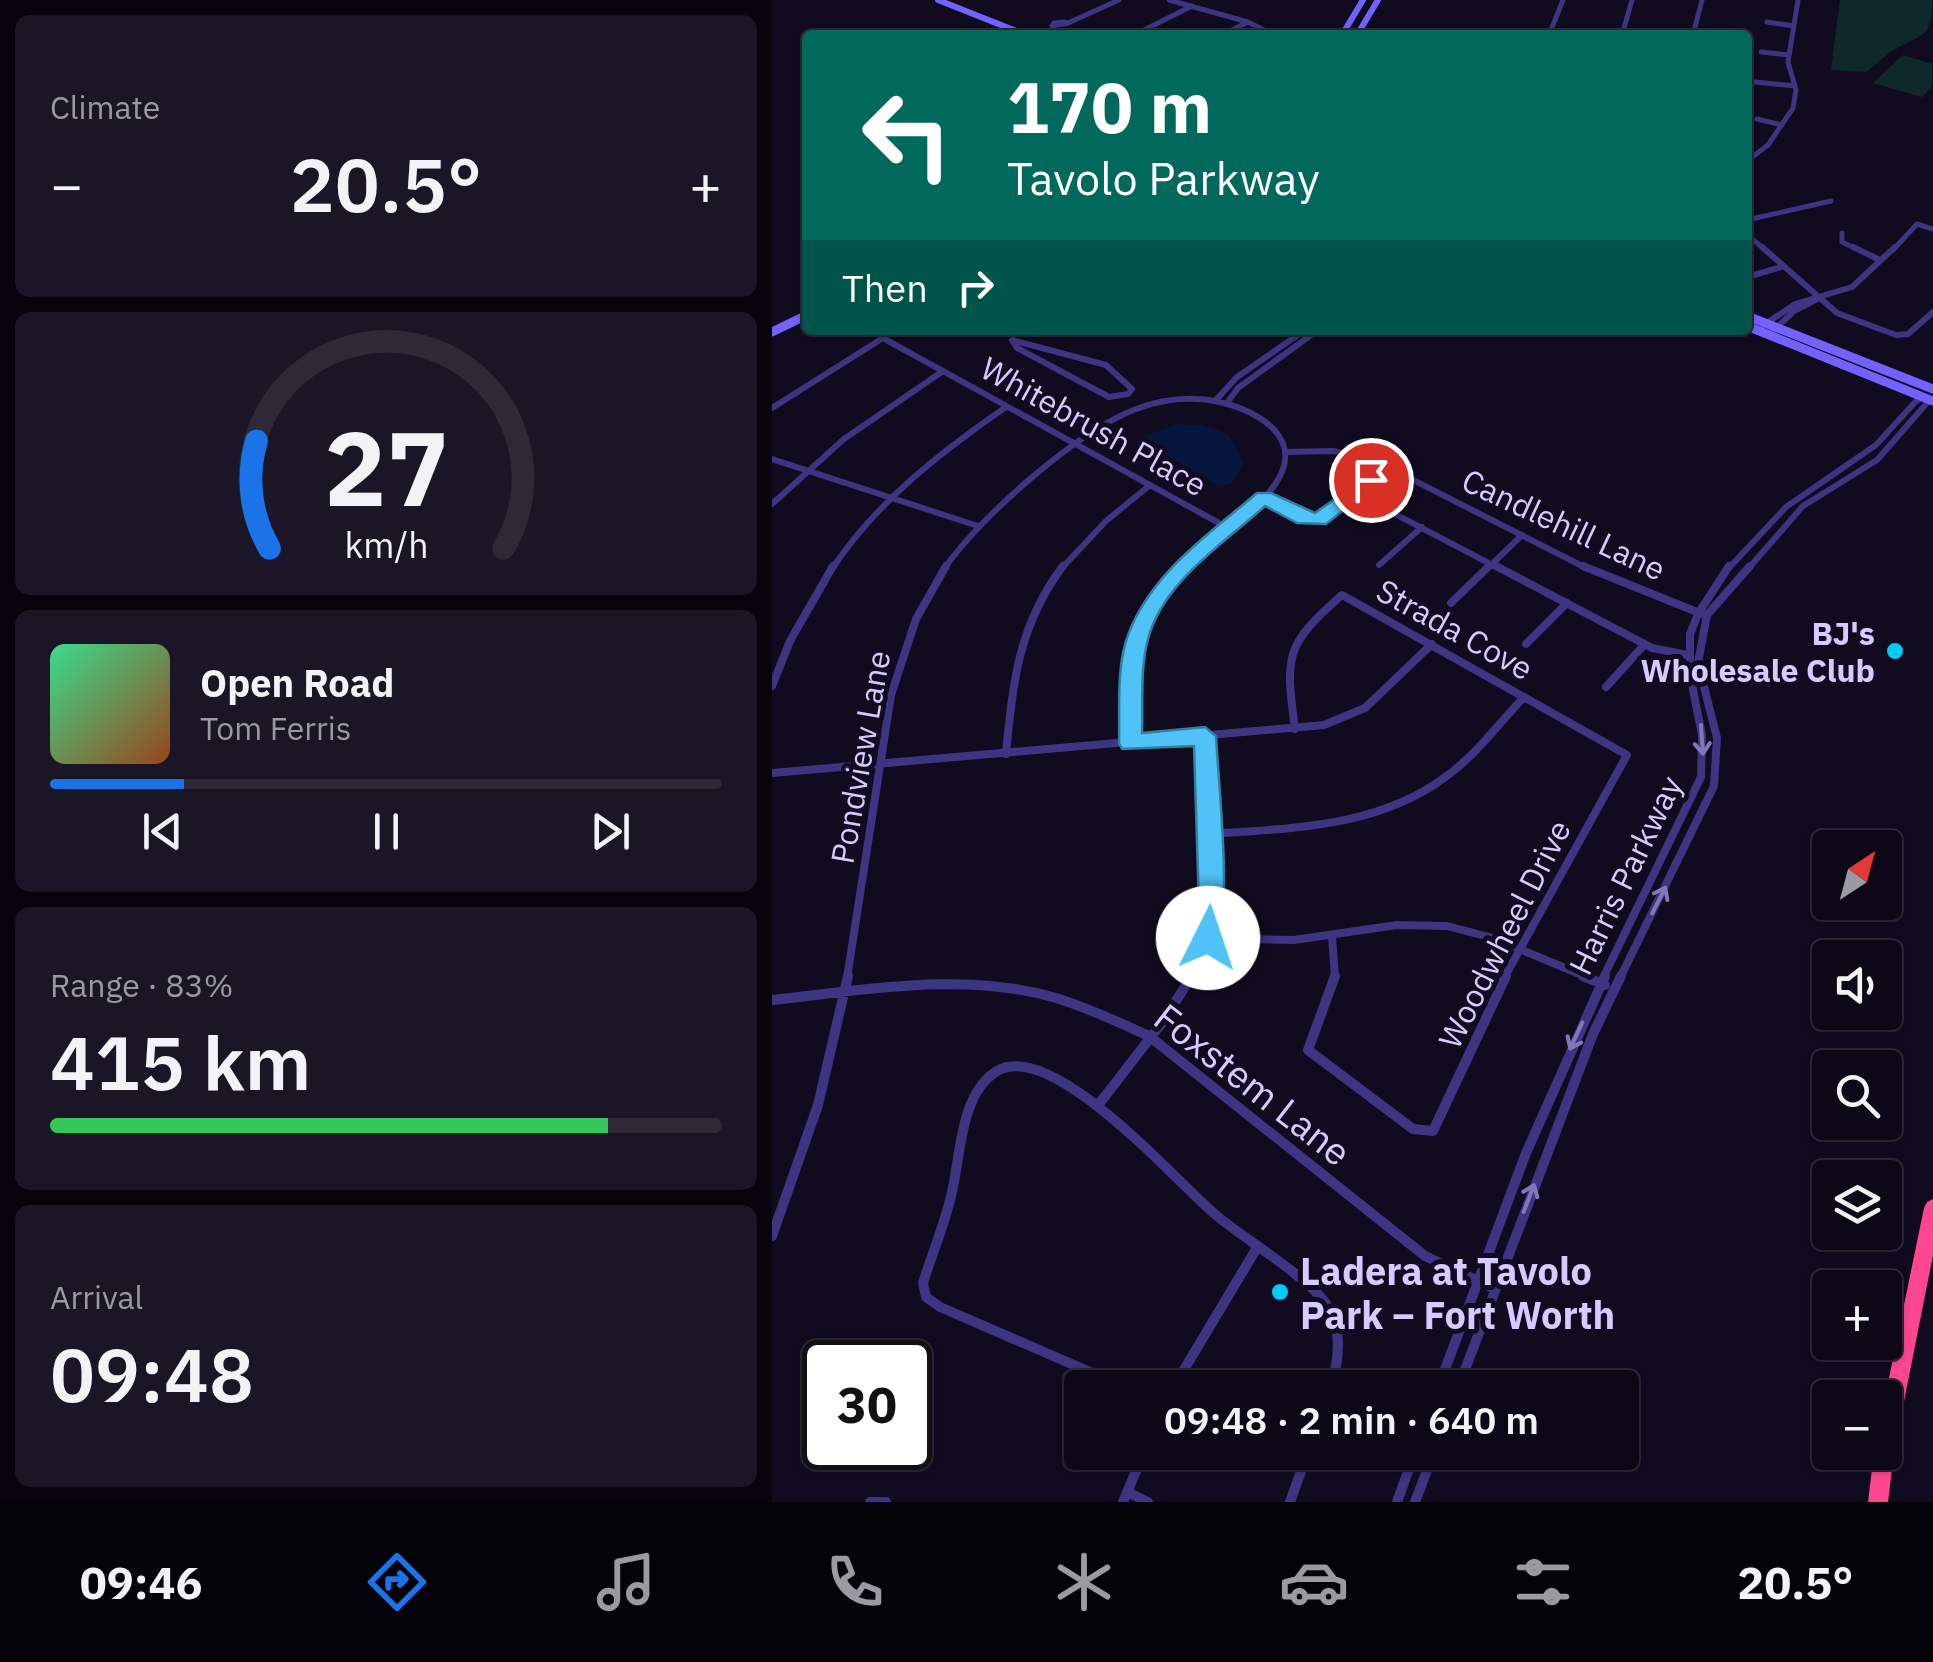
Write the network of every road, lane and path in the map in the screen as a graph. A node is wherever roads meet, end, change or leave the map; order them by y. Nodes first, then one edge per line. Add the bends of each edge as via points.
1 (938, 0) edge
2 (1119, 0) edge
3 (1169, 0) edge
4 (1363, 0) edge
5 (1378, 0) edge
6 (1562, 0) edge
7 (1632, 0) edge
8 (1702, 0) edge
9 (1798, 0) edge
10 (1192, 6) junction
11 (1248, 22) junction
12 (1767, 22) dead end
13 (1068, 23) dead end
14 (1794, 26) junction
15 (1013, 30) edge
16 (1144, 30) edge
17 (1232, 30) edge
18 (1264, 30) edge
19 (1345, 30) edge
20 (1360, 30) edge
21 (1551, 30) edge
22 (1623, 30) edge
23 (1694, 30) edge
24 (1761, 52) dead end
25 (1789, 55) junction
26 (1754, 82) dead end
27 (1794, 86) junction
28 (1757, 119) dead end
29 (1782, 125) junction
30 (1752, 159) edge
31 (1831, 202) dead end
32 (1752, 219) edge
33 (1932, 229) edge
34 (1842, 233) dead end
35 (1752, 239) edge
36 (1880, 260) junction
37 (1781, 267) junction
38 (1752, 275) edge
39 (1817, 299) junction
40 (1932, 312) edge
41 (802, 317) edge
42 (1752, 320) edge
43 (1752, 326) edge
44 (1762, 327) junction
45 (772, 332) edge
46 (1773, 332) junction
47 (1014, 335) edge
48 (1301, 335) edge
49 (1302, 335) edge
50 (1012, 340) junction
51 (943, 371) junction
52 (1932, 388) edge
53 (1128, 394) junction
54 (1928, 399) edge
55 (1216, 400) junction
56 (1228, 403) junction
57 (1143, 406) junction
58 (1006, 407) junction
59 (772, 408) edge
60 (1077, 446) junction
61 (1286, 452) junction
62 (772, 459) edge
63 (808, 470) junction
64 (1371, 480) dead end
65 (1150, 485) junction
66 (1355, 492) junction
67 (889, 498) junction
68 (1264, 498) junction
69 (772, 504) edge
70 (978, 526) junction
71 (1228, 528) junction
72 (1422, 528) junction
73 (1522, 535) junction
74 (1492, 564) junction
75 (1379, 565) dead end
76 (1450, 603) dead end
77 (1567, 603) junction
78 (1703, 614) junction
79 (1432, 644) junction
80 (1526, 644) dead end
81 (1645, 644) junction
82 (1687, 655) junction
83 (772, 686) edge
84 (1606, 687) dead end
85 (1524, 697) junction
86 (1295, 728) junction
87 (1205, 736) junction
88 (1130, 743) junction
89 (1006, 754) junction
90 (1627, 755) joint
91 (881, 764) junction
92 (772, 773) edge
93 (1209, 834) junction
94 (1332, 936) junction
95 (1208, 938) junction
96 (1518, 949) junction
97 (1601, 984) junction
98 (1614, 989) junction
99 (844, 994) junction
100 (772, 1000) edge
101 (1149, 1036) junction
102 (1099, 1104) junction
103 (1932, 1208) edge
104 (772, 1236) edge
105 (1258, 1246) junction
106 (1476, 1280) junction
107 (1495, 1289) junction
108 (1086, 1370) edge
109 (1184, 1370) edge
110 (1335, 1370) edge
111 (1444, 1370) edge
112 (1465, 1370) edge
113 (1898, 1380) edge
114 (1136, 1470) edge
115 (1302, 1470) edge
116 (1409, 1470) edge
117 (1427, 1470) edge
118 (1882, 1470) edge
119 (1125, 1497) edge
120 (870, 1502) edge
121 (886, 1502) edge
122 (1148, 1502) edge
123 (1290, 1502) edge
124 (1398, 1502) edge
125 (1415, 1502) edge
126 (1878, 1502) edge

1 - 15 main road
2 - 13 street
3 - 10 street
4 - 19 main road
5 - 20 main road
6 - 21 street
7 - 22 street
8 - 23 street
9 - 14 street
10 - 11 street
10 - 16 street
11 - 17 street
11 - 18 street
12 - 14 street
14 - 25 street
24 - 25 street
25 - 27 street
26 - 27 street
27 - 29 street
28 - 29 street
29 - 30 street
31 - 32 street
33 - 36 street via 1917,224
34 - 36 street via 1842,242
35 - 37 street
36 - 39 street via 1842,292
37 - 38 street
37 - 39 street
39 - 40 street via 1837,314 1896,335 1908,334
39 - 44 street via 1787,306
39 - 46 street
41 - 45 main road
42 - 44 main road
43 - 44 main road
44 - 46 main road
46 - 52 main road
46 - 54 main road
47 - 50 street
48 - 55 street
49 - 56 street
50 - 53 street via 1109,398
50 - 53 street via 1106,364 1132,389
51 - 58 street, Whitebrush Place
51 - 59 street, Whitebrush Place via 883,338
51 - 63 street
52 - 54 main road, Harris Parkway
53 - 57 street
54 - 78 street, Harris Parkway via 1880,451 1776,526
55 - 56 street, Pondview Lane
55 - 57 street, Pondview Lane
56 - 61 street, Pondview Lane via 1270,424
57 - 60 street, Pondview Lane
58 - 60 street, Whitebrush Place
58 - 67 street
60 - 65 street, Whitebrush Place
60 - 70 street, Pondview Lane
61 - 68 street via 1277,483
61 - 73 street, Candlehill Lane via 1364,457
62 - 63 street
63 - 67 street
63 - 69 street
64 - 66 street
65 - 71 street, Whitebrush Place
65 - 89 street via 1081,542 1040,598 1017,658
66 - 68 street via 1314,520
66 - 72 street
67 - 70 street
67 - 83 street via 826,573
68 - 71 street
70 - 91 street, Pondview Lane via 940,574 910,630
71 - 88 street via 1172,577 1144,620 1133,662
72 - 74 street
72 - 75 street
73 - 74 street
73 - 78 street, Candlehill Lane via 1598,574
74 - 76 street
74 - 77 street
77 - 80 street
77 - 81 street
78 - 82 street, Harris Parkway
98 -> 78 street, Harris Parkway via 1714,786 1717,738 1698,663
79 - 85 street, Strada Cove
79 - 86 street via 1354,715
79 - 86 street, Strada Cove via 1342,595 1290,648
81 - 82 street
81 - 84 street
82 -> 97 street, Harris Parkway via 1702,727 1701,774
85 - 90 street, Strada Cove
85 - 93 street via 1451,773 1384,812
86 - 87 street
87 - 88 street
87 - 93 street
88 - 89 street
89 - 91 street
90 - 96 street, Woodwheel Drive
91 - 92 street
91 - 99 street, Pondview Lane
93 - 95 street
94 - 95 street
94 - 96 street via 1423,924 1475,932
94 - 96 street, Woodwheel Drive via 1335,982 1308,1050 1425,1133 1444,1110
95 - 101 street via 1189,982
96 - 97 street
97 - 98 street
97 -> 106 street, Harris Parkway
107 -> 98 street, Harris Parkway
99 - 100 street, Foxstem Lane
99 - 101 street, Foxstem Lane via 956,982 1008,986 1108,1014
99 - 104 street, Pondview Lane via 803,1154
101 - 102 street
101 - 106 street, Foxstem Lane via 1425,1256
102 - 105 street via 1199,1201
102 - 108 street via 1028,1068 995,1072 969,1120 923,1284 926,1297 940,1307
103 - 113 highway
105 - 109 street
105 - 110 street via 1323,1299 1334,1316 1340,1338
106 - 107 street, Foxstem Lane
106 - 111 street, Harris Parkway
107 - 112 street, Harris Parkway
114 - 119 street
115 - 123 street
116 - 124 street
117 - 125 street
118 - 126 highway
119 - 122 street
120 - 121 street

